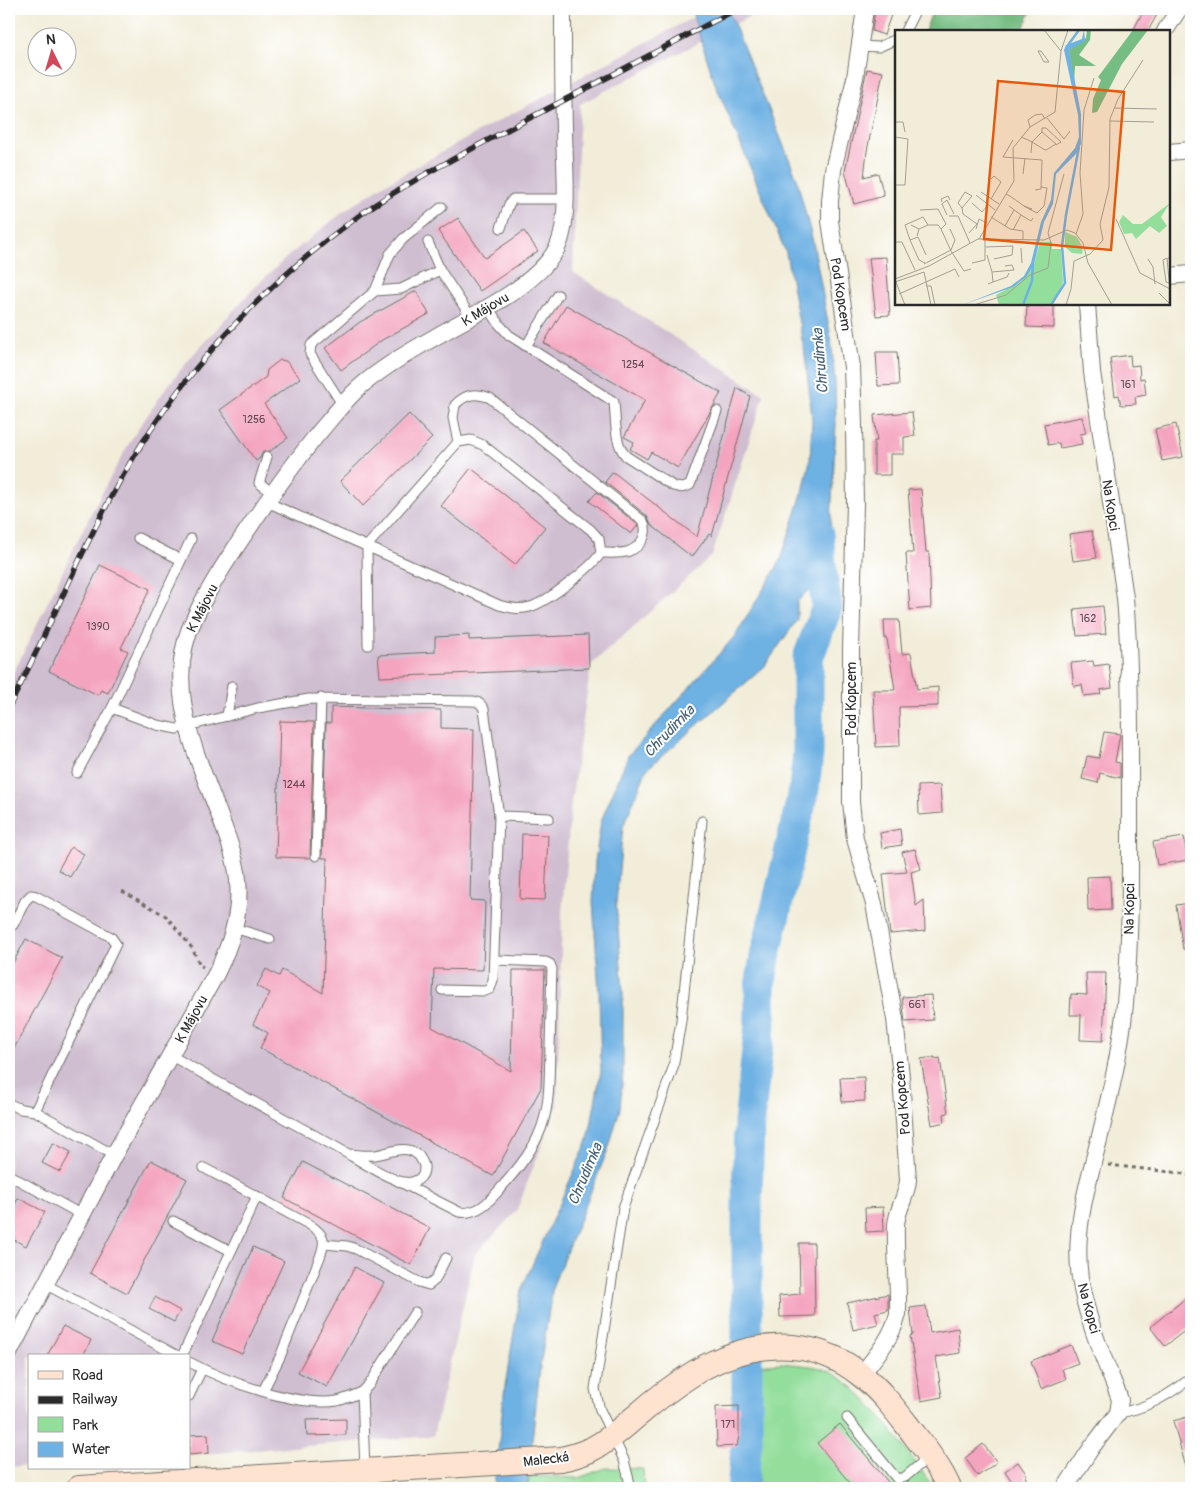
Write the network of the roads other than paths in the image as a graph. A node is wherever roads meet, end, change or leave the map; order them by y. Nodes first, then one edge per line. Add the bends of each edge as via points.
1 (564, 9) edge
2 (864, 9) edge
3 (916, 9) edge
4 (1179, 9) edge
5 (906, 30) edge
6 (1166, 30) edge
7 (895, 40) edge
8 (859, 46) junction
9 (1191, 150) edge
10 (1170, 152) edge
11 (565, 199) junction
12 (442, 207) dead end
13 (501, 228) dead end
14 (428, 242) dead end
15 (440, 270) junction
16 (1191, 274) edge
17 (1170, 276) edge
18 (375, 291) junction
19 (558, 295) dead end
20 (1087, 305) edge
21 (488, 307) junction
22 (472, 317) junction
23 (526, 346) junction
24 (342, 404) junction
25 (717, 410) dead end
26 (458, 442) junction
27 (267, 457) dead end
28 (270, 498) junction
29 (138, 538) dead end
30 (191, 539) dead end
31 (367, 546) junction
32 (600, 552) junction
33 (181, 560) junction
34 (368, 645) dead end
35 (232, 686) dead end
36 (322, 698) junction
37 (112, 708) junction
38 (227, 716) junction
39 (187, 726) junction
40 (77, 772) dead end
41 (499, 816) junction
42 (549, 818) dead end
43 (702, 821) dead end
44 (316, 856) dead end
45 (13, 925) dead end
46 (234, 928) junction
47 (270, 939) dead end
48 (495, 960) junction
49 (442, 990) dead end
50 (170, 1055) junction
51 (9, 1104) edge
52 (35, 1111) junction
53 (349, 1154) junction
54 (114, 1156) junction
55 (204, 1168) dead end
56 (9, 1175) edge
57 (398, 1181) junction
58 (257, 1196) junction
59 (82, 1215) junction
60 (174, 1221) dead end
61 (324, 1244) junction
62 (231, 1251) junction
63 (446, 1258) dead end
64 (46, 1284) junction
65 (415, 1312) dead end
66 (10, 1348) edge
67 (174, 1354) edge
68 (183, 1354) edge
69 (190, 1363) edge
70 (202, 1369) junction
71 (861, 1375) junction
72 (1191, 1378) edge
73 (262, 1391) junction
74 (362, 1392) junction
75 (190, 1394) edge
76 (1118, 1413) junction
77 (848, 1418) dead end
78 (612, 1436) junction
79 (930, 1456) junction
80 (365, 1472) junction
81 (78, 1488) edge
82 (631, 1488) edge
83 (949, 1488) edge
84 (1065, 1488) edge

1 - 11 street, K Májovu
2 - 8 street, Pod Kopcem
3 - 5 lane
4 - 6 street
7 - 8 lane via 878,47
8 - 71 street, Pod Kopcem via 855,78 833,170 830,201 830,221 852,367 855,504 851,802 857,849 874,904 895,1019 908,1180 896,1224 898,1314 887,1341
9 - 10 street
11 - 13 lane via 514,199 509,204
11 - 21 street, K Májovu via 562,231 551,258 511,293
12 - 18 lane via 390,254
14 - 15 lane
15 - 18 lane via 401,289
15 - 22 lane
16 - 17 street
18 - 24 lane via 311,345 310,354
19 - 23 lane
20 - 76 street, Na Kopci via 1092,372 1125,598 1130,737 1129,938 1120,1050 1084,1201 1080,1229 1080,1278 1089,1315 1120,1400
21 - 22 street, K Májovu
21 - 23 lane via 504,330
22 - 24 street, K Májovu via 393,362
23 - 25 lane via 614,402 621,451 673,486 686,488 690,485
24 - 28 street, K Májovu
26 - 31 lane
26 - 32 lane via 471,440 483,445 591,530 599,539
26 - 32 lane via 453,418 455,405 467,396 490,398 643,521 645,534 635,549 627,553
27 - 28 lane via 259,483
28 - 31 lane
28 - 39 street, K Májovu via 228,560 189,630 181,673
29 - 33 lane
30 - 33 lane
31 - 32 lane via 499,605 521,609 543,600 587,568
31 - 34 lane
33 - 37 lane
35 - 38 lane
36 - 38 lane
36 - 41 lane via 479,702 484,709
36 - 44 lane
37 - 39 lane via 168,728
37 - 40 lane
38 - 39 lane
39 - 46 street, K Májovu via 235,864 238,900
41 - 42 lane
41 - 48 lane
43 - 78 lane via 673,1068 623,1208 595,1389
45 - 52 lane via 25,900 32,895 111,936 116,944
46 - 47 lane
46 - 50 street, K Májovu via 216,974
48 - 49 lane via 490,989
48 - 57 lane via 546,962 552,969 548,1095 538,1136 498,1192 474,1212 459,1212
50 - 53 lane
50 - 54 street, K Májovu
51 - 52 lane
52 - 54 lane
53 - 57 lane
53 - 57 lane via 377,1155 404,1149 414,1152 423,1162 421,1177 414,1182
54 - 59 street, K Májovu
55 - 58 lane
56 - 59 lane
58 - 61 lane via 317,1229 324,1238
58 - 62 lane
59 - 64 street, K Májovu
60 - 62 lane
61 - 63 lane via 356,1249 429,1285
61 - 73 lane via 280,1357
62 - 68 lane
64 - 66 street, K Májovu
64 - 67 lane
65 - 74 lane
69 - 70 lane
70 - 73 lane
70 - 75 lane
71 - 78 street, Malecká via 814,1351 789,1346 756,1348 694,1373
71 - 79 street, Malecká via 887,1401
72 - 76 lane via 1157,1401
73 - 74 lane via 326,1402
74 - 80 lane
76 - 84 street
77 - 79 lane via 897,1479 903,1478
78 - 80 street, Malecká via 591,1450 549,1461
78 - 82 lane via 624,1460
79 - 83 street, Malecká
80 - 81 street, Malecká

